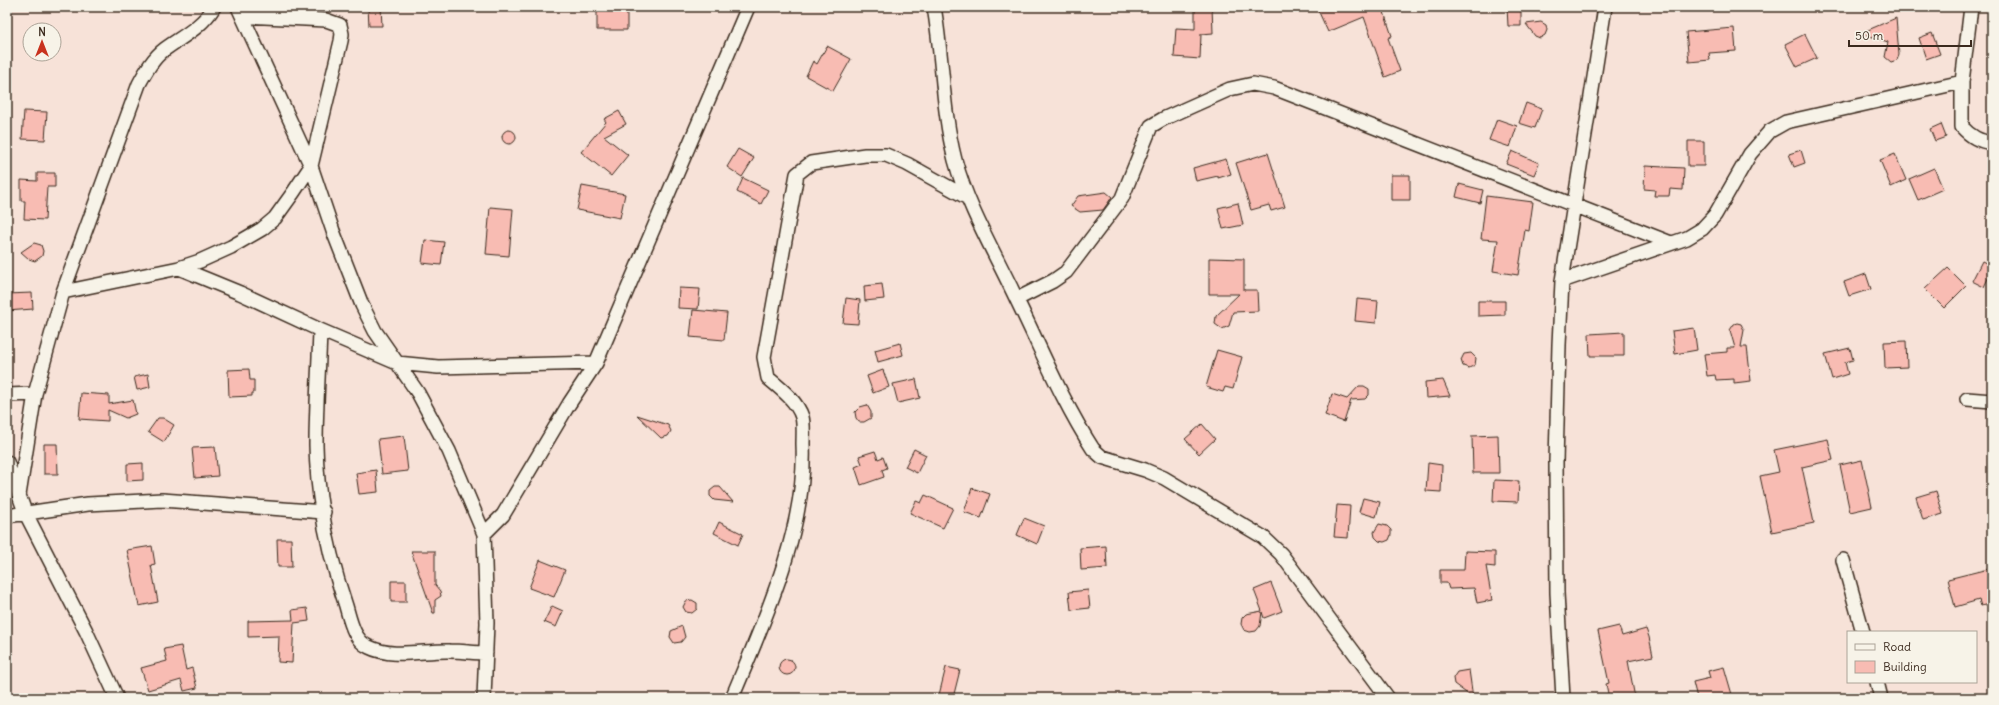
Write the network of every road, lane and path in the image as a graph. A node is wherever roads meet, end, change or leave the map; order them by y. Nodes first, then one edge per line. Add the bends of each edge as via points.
1 (214, 7) edge
2 (748, 7) edge
3 (934, 7) edge
4 (1605, 7) edge
5 (1971, 7) edge
6 (240, 11) edge
7 (1962, 82) junction
8 (1992, 143) edge
9 (311, 166) junction
10 (968, 198) junction
11 (1573, 204) junction
12 (1671, 243) junction
13 (179, 268) junction
14 (1562, 281) junction
15 (63, 292) junction
16 (1017, 299) junction
17 (320, 330) junction
18 (397, 363) junction
19 (596, 363) junction
20 (35, 394) junction
21 (7, 395) edge
22 (1967, 399) dead end
23 (1992, 400) edge
24 (7, 462) edge
25 (19, 495) junction
26 (26, 512) junction
27 (324, 512) junction
28 (7, 516) edge
29 (484, 534) junction
30 (1843, 560) dead end
31 (1863, 631) edge
32 (486, 653) junction
33 (1877, 683) edge
34 (117, 698) edge
35 (484, 698) edge
36 (732, 698) edge
37 (1388, 698) edge
38 (1563, 698) edge
39 (1881, 698) edge

1 - 15 street via 200,25 164,50 145,71
2 - 19 street
3 - 10 street via 940,38 947,120 955,160
4 - 11 street
5 - 7 street
6 - 9 street
6 - 9 street via 326,20 340,25 341,41
7 - 8 street via 1962,127 1982,142
7 - 12 street via 1786,122 1770,131 1750,154 1715,216 1702,229 1687,238
9 - 13 street via 275,218 262,229 231,248
9 - 18 street via 362,305 375,331
10 - 16 street
10 - 36 street via 886,155 865,155 811,163 797,174 764,357 768,378 787,394 802,416 802,489 795,529 762,625
11 - 12 street
11 - 14 street
11 - 16 street via 1274,88 1253,84 1230,89 1151,126 1122,198 1066,272
12 - 14 street
13 - 15 street
13 - 17 street
14 - 38 street via 1556,462 1557,593
15 - 20 street
16 - 37 street via 1049,370 1093,449 1102,457 1164,478 1263,537 1281,554
17 - 18 street
17 - 27 street via 316,446
18 - 19 street via 438,367
18 - 29 street via 418,393 448,451
19 - 29 street via 503,515
20 - 21 street
20 - 25 street
22 - 23 street
24 - 25 street
25 - 26 street
26 - 27 street via 88,504 162,500
26 - 28 street
26 - 34 street
27 - 32 street via 334,573 354,629 359,639 368,647 400,653
29 - 32 street via 487,589
30 - 31 street
32 - 35 street
33 - 39 street

